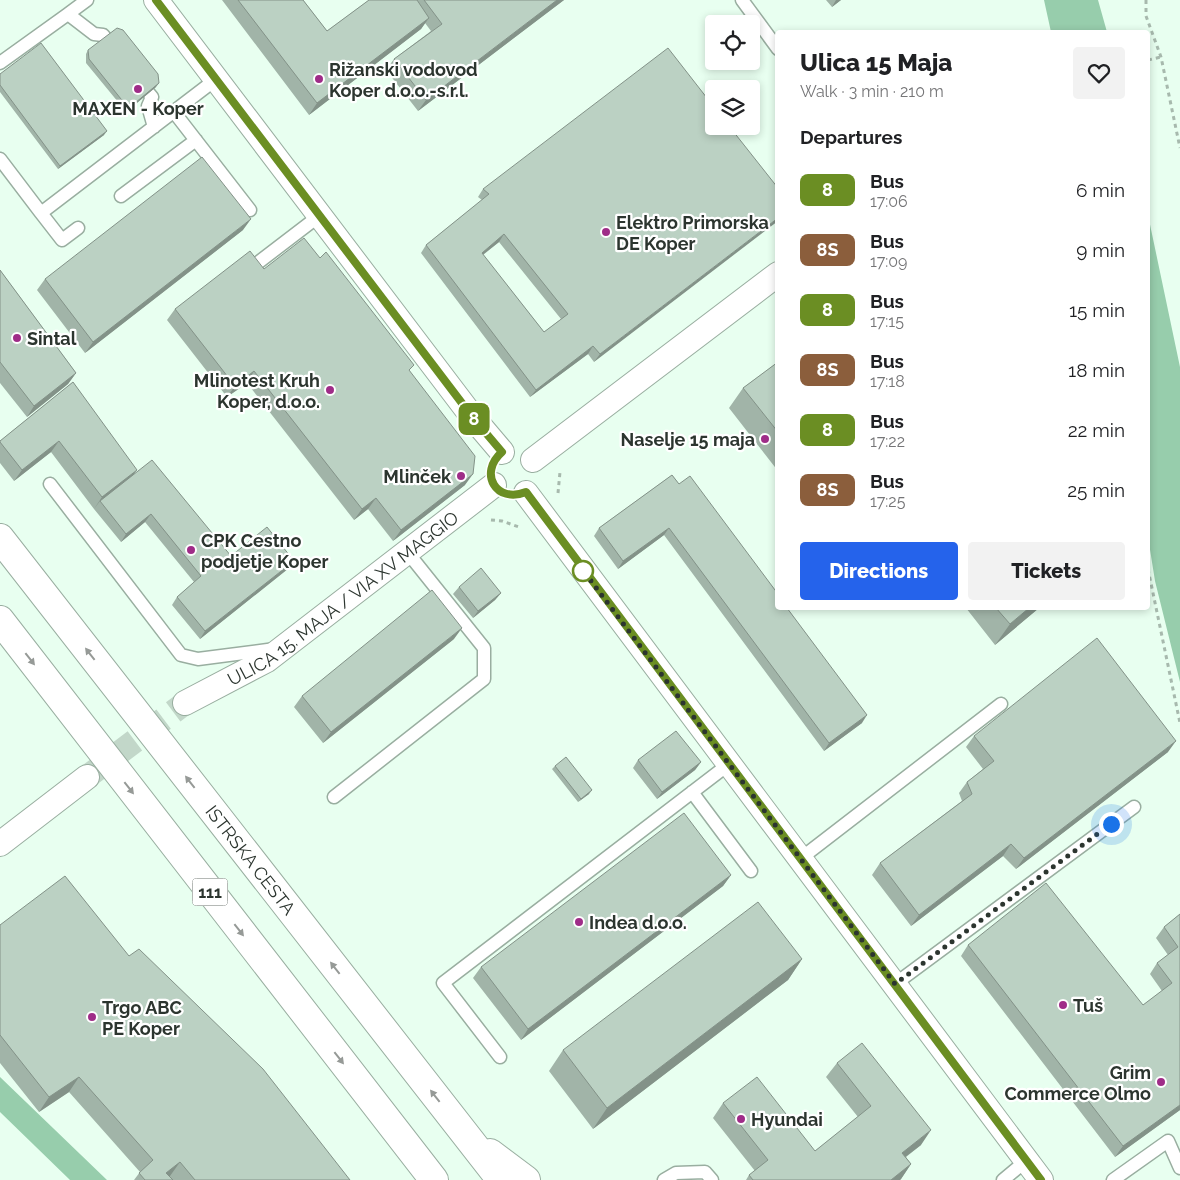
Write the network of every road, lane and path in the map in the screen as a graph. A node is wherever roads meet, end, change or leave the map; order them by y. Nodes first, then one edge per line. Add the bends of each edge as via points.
1 (87, 0) edge
2 (156, 0) edge
3 (742, 0) edge
4 (1146, 0) edge
5 (68, 14) junction
6 (775, 45) edge
7 (1161, 57) junction
8 (1150, 60) edge
9 (0, 63) edge
10 (215, 80) junction
11 (132, 99) edge
12 (148, 106) junction
13 (174, 112) junction
14 (154, 127) junction
15 (196, 140) junction
16 (1180, 148) edge
17 (0, 159) edge
18 (121, 196) dead end
19 (250, 210) dead end
20 (41, 213) junction
21 (320, 216) junction
22 (78, 228) dead end
23 (252, 268) edge
24 (775, 276) edge
25 (502, 452) junction
26 (533, 460) junction
27 (50, 484) dead end
28 (494, 485) junction
29 (526, 492) junction
30 (0, 538) edge
31 (408, 553) junction
32 (1150, 579) edge
33 (0, 620) edge
34 (283, 648) junction
35 (185, 704) tunnel mouth
36 (1001, 704) dead end
37 (1180, 723) edge
38 (729, 764) junction
39 (87, 777) tunnel mouth
40 (692, 792) junction
41 (334, 797) dead end
42 (1134, 806) dead end
43 (0, 844) edge
44 (800, 859) junction
45 (750, 871) dead end
46 (895, 984) junction
47 (500, 1057) dead end
48 (466, 1134) junction
49 (1026, 1160) junction
50 (1180, 1168) edge
51 (434, 1180) edge
52 (501, 1180) edge
53 (526, 1180) edge
54 (664, 1180) edge
55 (712, 1180) edge
56 (1003, 1180) edge
57 (1041, 1180) edge
58 (1113, 1180) edge

1 - 5 lane
2 - 10 street
3 - 6 lane
4 - 7 path via 1146,16
5 - 9 lane
5 - 12 lane via 93,40 103,35 152,97
7 - 8 path
7 - 16 path
10 - 13 lane
10 - 21 street
11 - 12 lane via 138,106
12 - 14 lane
13 - 14 lane
13 - 15 lane
14 - 20 lane
15 - 18 lane
15 - 19 lane
17 - 20 lane
20 - 22 lane via 62,240
21 - 23 lane
21 - 25 street
24 - 26 street
25 - 26 street via 519,450
25 - 28 street via 491,467
26 - 29 street via 536,481
27 - 34 lane via 181,655 198,658
28 - 29 street via 508,495 518,496
28 - 31 street, ULICA 15. MAJA / VIA XV MAGGIO
29 - 38 street
48 -> 30 highway, ISTRSKA CESTA
31 - 34 street, ULICA 15. MAJA / VIA XV MAGGIO
31 - 41 lane via 484,648 484,679
32 - 37 path
33 -> 51 highway, 111
34 - 35 street, ULICA 15. MAJA / VIA XV MAGGIO
36 - 44 lane
38 - 40 lane
38 - 44 street
39 - 43 street
40 - 45 lane
40 - 47 lane via 442,983
42 - 46 lane
44 - 46 street
46 - 49 street
48 - 52 highway, ISTRSKA CESTA
48 - 53 highway
49 - 56 lane
49 - 57 street
50 - 58 lane via 1168,1141
54 - 55 lane via 676,1173 705,1172

